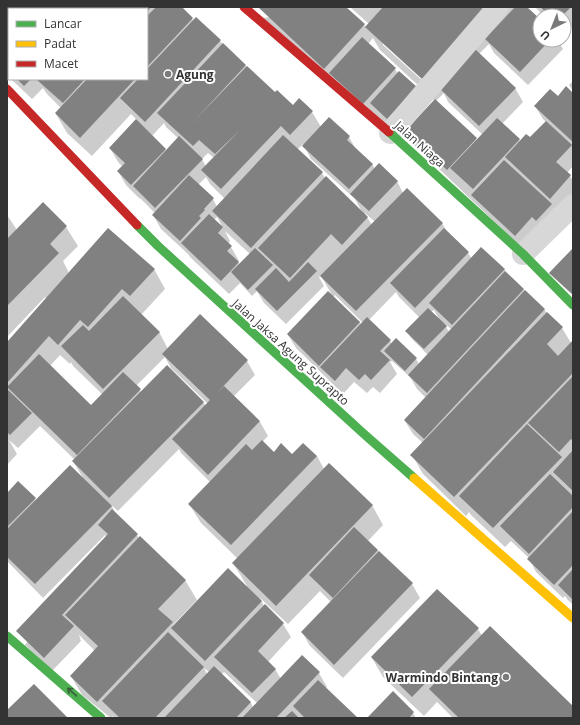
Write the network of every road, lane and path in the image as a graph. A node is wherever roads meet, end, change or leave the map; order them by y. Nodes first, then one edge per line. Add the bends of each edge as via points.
1 (244, 7) edge
2 (498, 7) edge
3 (7, 89) edge
4 (390, 133) junction
5 (573, 205) edge
6 (523, 254) junction
7 (573, 305) edge
8 (573, 618) edge
9 (7, 636) edge
10 (102, 718) edge

1 - 4 street, Jalan Niaga
2 - 4 street
3 - 8 street, Jalan Jaksa Agung Suprapto via 158,246 364,434
4 - 6 street, Jalan Niaga
5 - 6 street
6 - 7 street, Jalan Niaga
10 -> 9 street

